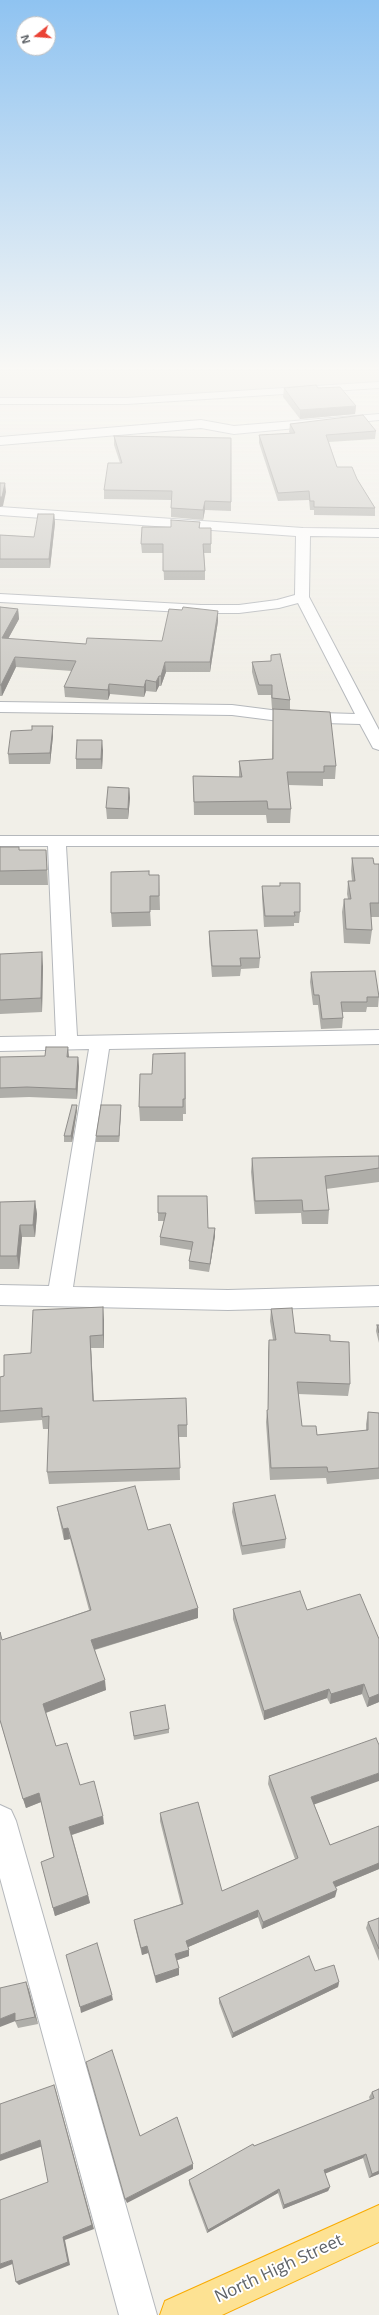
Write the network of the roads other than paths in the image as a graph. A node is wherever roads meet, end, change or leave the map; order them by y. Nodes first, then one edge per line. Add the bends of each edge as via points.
1 (0, 511) edge
2 (303, 532) junction
3 (379, 533) edge
4 (302, 597) junction
5 (0, 598) edge
6 (0, 707) edge
7 (364, 719) junction
8 (379, 745) edge
9 (0, 841) edge
10 (57, 842) junction
11 (379, 842) edge
12 (379, 1037) edge
13 (100, 1042) junction
14 (67, 1043) junction
15 (0, 1044) edge
16 (0, 1295) edge
17 (60, 1295) junction
18 (379, 1296) edge
19 (0, 1821) edge
20 (379, 2223) edge
21 (138, 2315) edge
22 (178, 2315) edge

1 - 2 street
2 - 3 street
2 - 4 street
4 - 5 street via 273,605 239,609
4 - 7 street
6 - 7 street via 51,710 232,710 287,717
7 - 8 street
9 - 10 street
10 - 11 street
10 - 14 street
12 - 13 street
13 - 14 street
13 - 17 street
14 - 15 street
16 - 17 street
17 - 18 street via 228,1300
19 - 21 street
20 - 22 highway, North High Street

